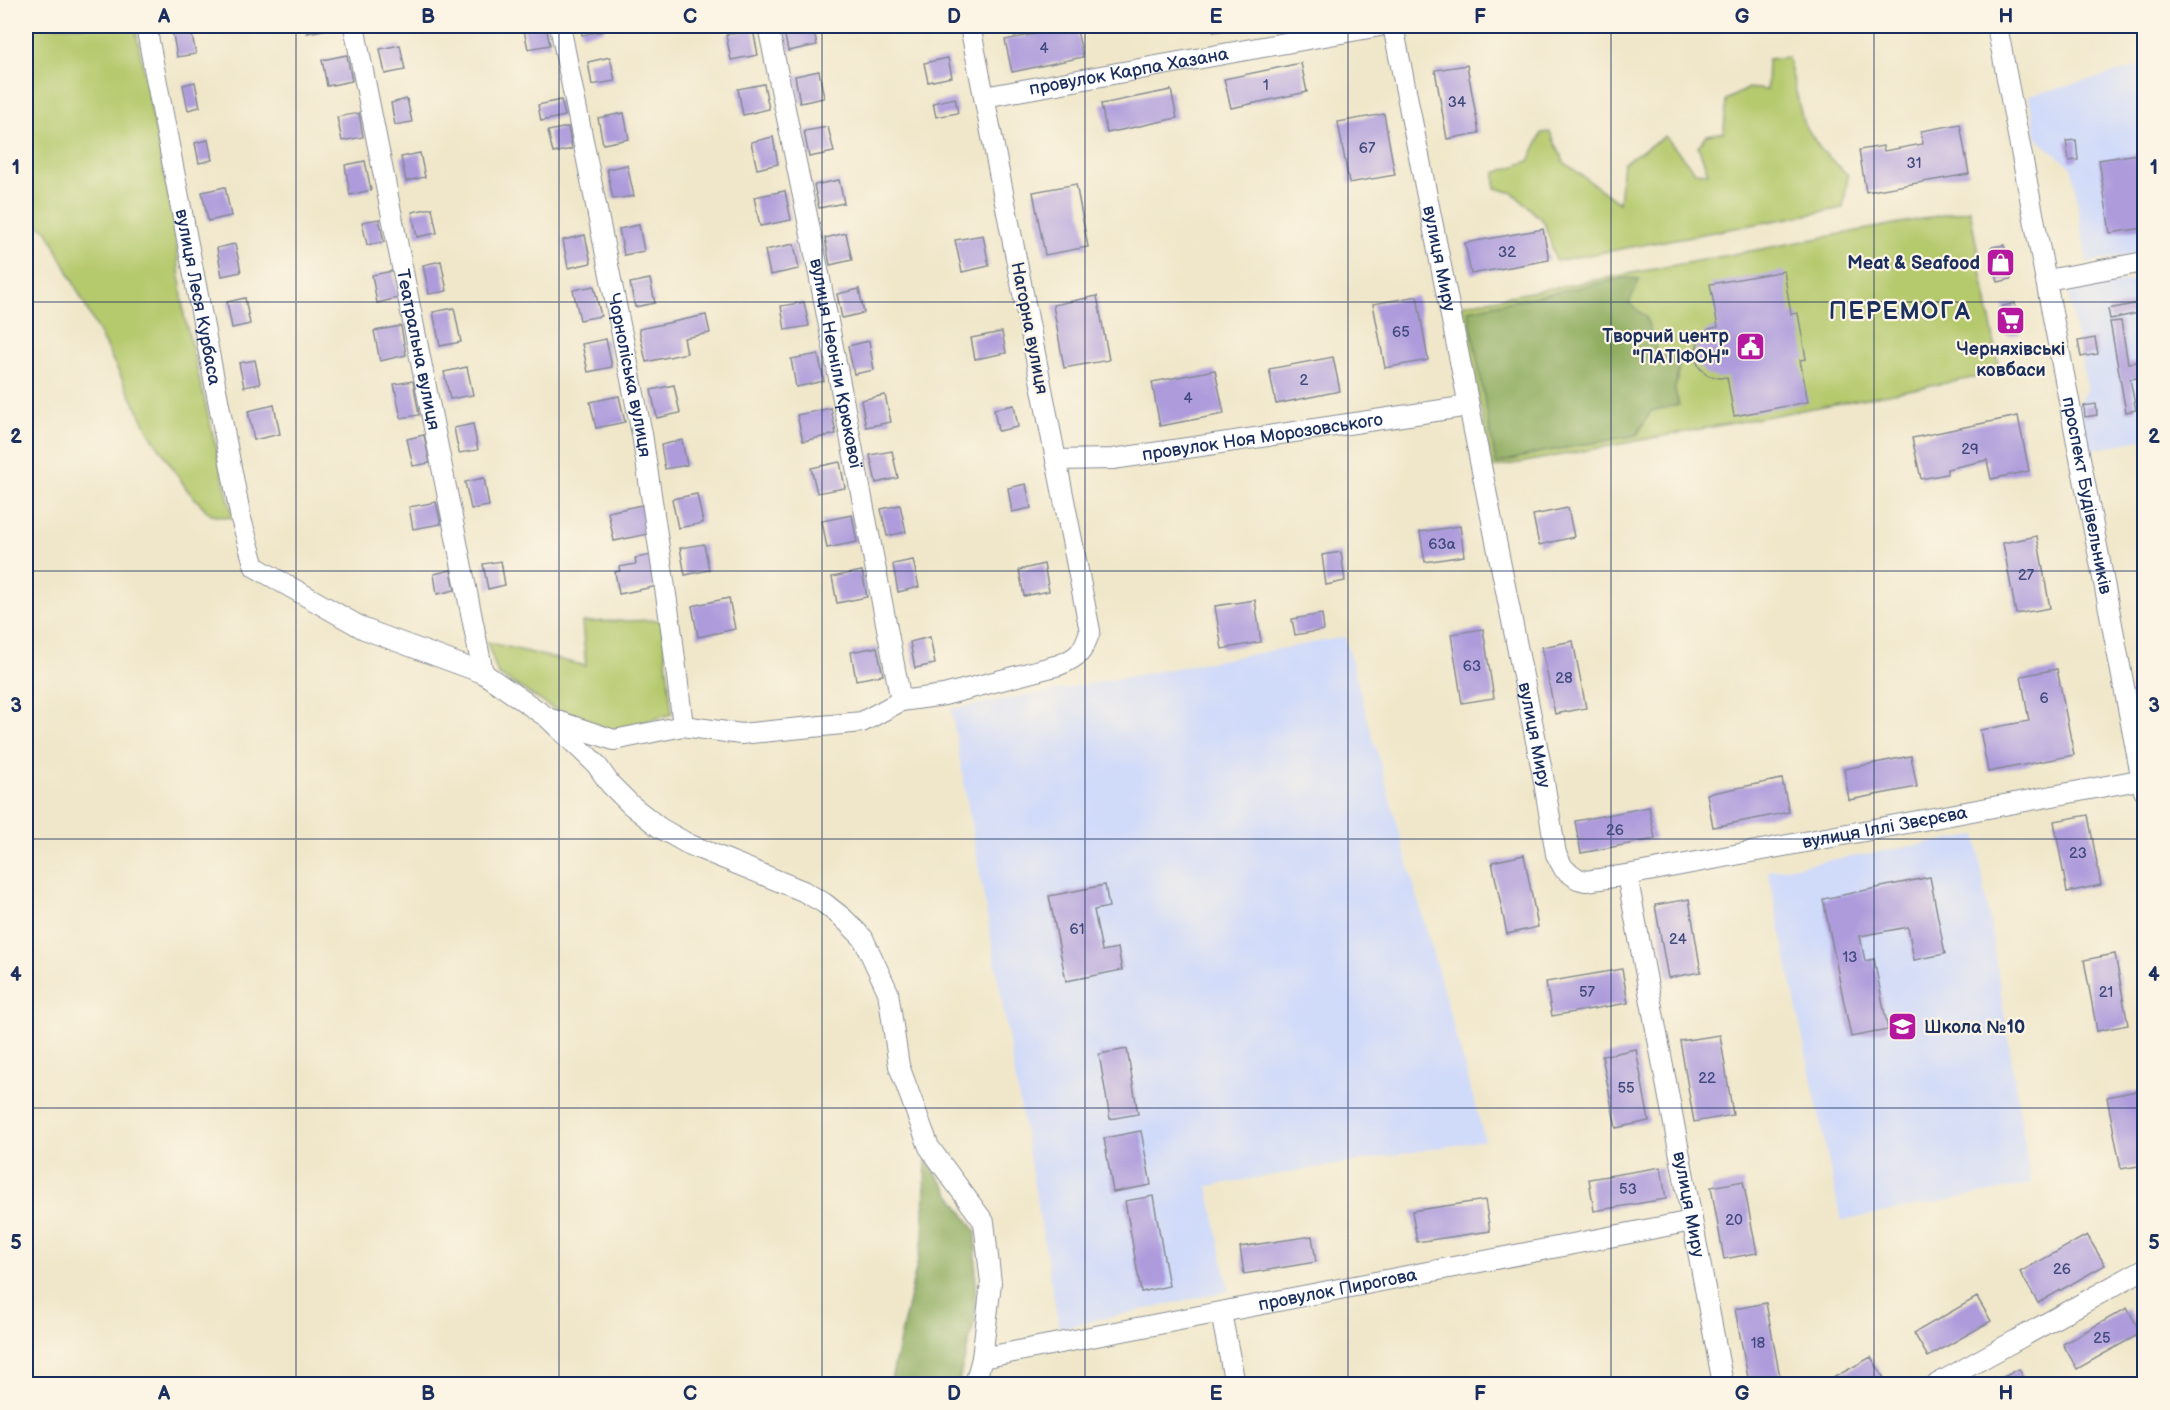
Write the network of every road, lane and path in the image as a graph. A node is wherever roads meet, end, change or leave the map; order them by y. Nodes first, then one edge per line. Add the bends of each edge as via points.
1 (146, 26) edge
2 (354, 26) edge
3 (560, 26) edge
4 (768, 26) edge
5 (970, 26) edge
6 (1380, 26) edge
7 (1393, 26) edge
8 (1997, 26) edge
9 (984, 98) junction
10 (2145, 262) edge
11 (2047, 280) junction
12 (1469, 406) junction
13 (1056, 460) junction
14 (483, 673) junction
15 (901, 701) junction
16 (548, 718) junction
17 (683, 726) junction
18 (2144, 783) edge
19 (1627, 875) junction
20 (1692, 1221) junction
21 (2145, 1269) edge
22 (1221, 1313) junction
23 (982, 1358) junction
24 (975, 1384) edge
25 (1235, 1384) edge
26 (1723, 1384) edge
27 (1937, 1384) edge

1 - 14 street, вулиця Леся Курбаса via 242,519 255,567 364,629
2 - 14 street, Театральна вулиця
3 - 17 street, Чорноліська вулиця via 642,434
4 - 15 street, вулиця Неоніли Крюкової
5 - 9 street, Нагорна вулиця
6 - 9 street, провулок Карпа Хазана
7 - 12 street, вулиця Миру
8 - 11 street, проспект Будівельників
9 - 13 street, Нагорна вулиця
10 - 11 street
11 - 18 street, проспект Будівельників
12 - 13 street, провулок Ноя Морозовського via 1113,459
12 - 19 street, вулиця Миру via 1544,776 1556,854 1564,869 1578,879
13 - 15 street, Нагорна вулиця via 1090,631 1085,646 1075,659 1059,665 944,696
14 - 16 street
15 - 17 street via 862,722 741,734
16 - 17 street via 614,740
16 - 23 street via 631,805 660,828 688,844 803,891 843,918 862,938 888,992 899,1066 929,1147 984,1222 991,1282
18 - 19 street, вулиця Іллі Звєрєва
19 - 20 street, вулиця Миру
20 - 22 street, провулок Пирогова
20 - 26 street, вулиця Миру
21 - 27 street
22 - 23 street, провулок Пирогова
22 - 25 street
23 - 24 street

